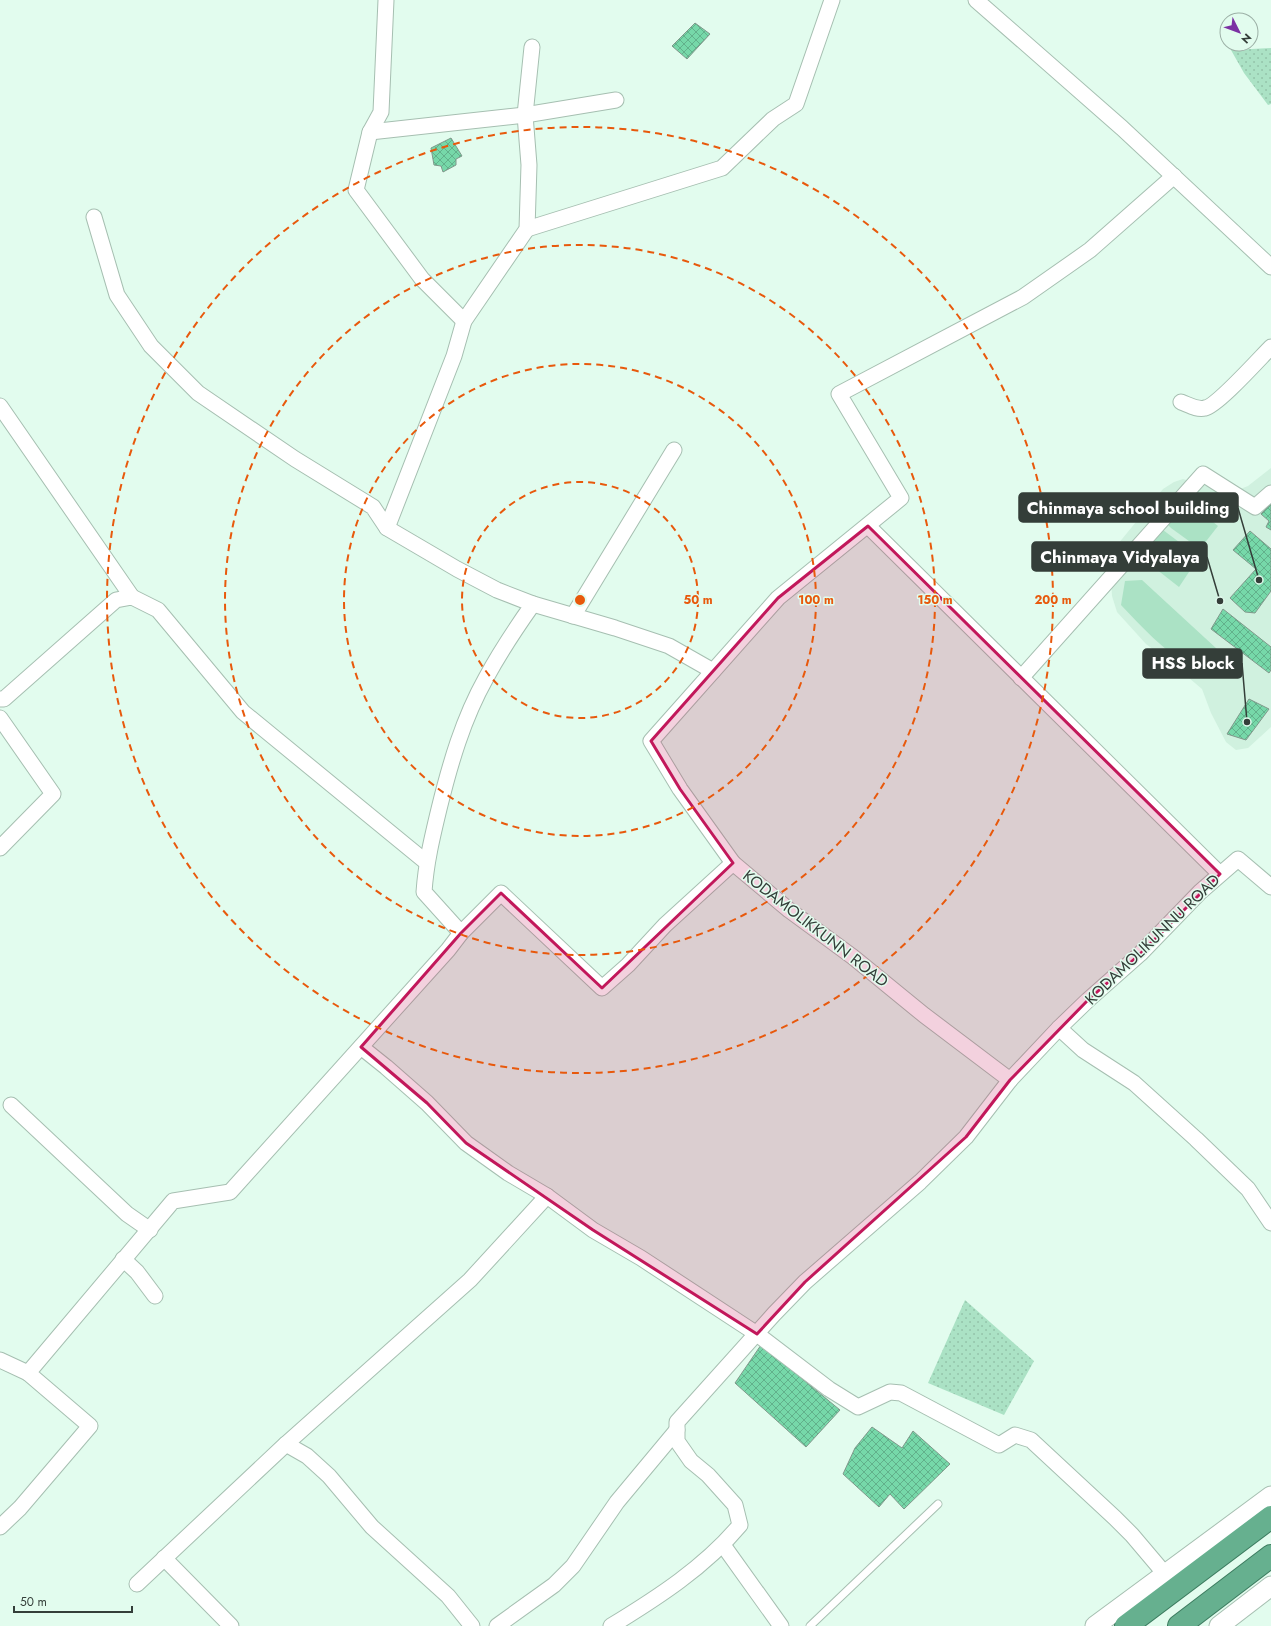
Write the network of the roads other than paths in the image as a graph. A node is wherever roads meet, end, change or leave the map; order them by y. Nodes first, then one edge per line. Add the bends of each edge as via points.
1 (386, 0) edge
2 (832, 0) edge
3 (976, 0) edge
4 (532, 47) dead end
5 (616, 100) dead end
6 (525, 115) junction
7 (370, 132) junction
8 (1174, 176) junction
9 (94, 217) dead end
10 (528, 229) junction
11 (1269, 261) edge
12 (464, 321) junction
13 (1271, 347) edge
14 (1181, 402) dead end
15 (0, 406) edge
16 (674, 450) dead end
17 (1271, 494) edge
18 (868, 526) junction
19 (387, 528) junction
20 (132, 597) junction
21 (533, 604) junction
22 (573, 616) junction
23 (713, 671) junction
24 (1021, 678) junction
25 (0, 699) edge
26 (0, 718) edge
27 (0, 848) edge
28 (426, 862) junction
29 (733, 863) junction
30 (1220, 874) junction
31 (1271, 887) edge
32 (461, 933) junction
33 (1059, 1028) junction
34 (361, 1047) junction
35 (1010, 1080) junction
36 (11, 1105) dead end
37 (548, 1196) junction
38 (1271, 1223) edge
39 (150, 1230) junction
40 (123, 1259) junction
41 (155, 1296) dead end
42 (757, 1334) junction
43 (0, 1360) edge
44 (28, 1374) junction
45 (677, 1430) junction
46 (286, 1444) junction
47 (1271, 1496) edge
48 (938, 1504) dead end
49 (1271, 1517) edge
50 (0, 1527) edge
51 (723, 1545) junction
52 (1271, 1556) edge
53 (164, 1558) junction
54 (1165, 1574) junction
55 (137, 1584) dead end
56 (1271, 1586) edge
57 (231, 1626) edge
58 (472, 1626) edge
59 (497, 1626) edge
60 (611, 1626) edge
61 (781, 1626) edge
62 (810, 1626) edge
63 (1095, 1626) edge
64 (1126, 1626) edge
65 (1179, 1626) edge
66 (1219, 1626) edge

1 - 7 street via 381,112
2 - 10 street via 796,104 773,119 722,168
3 - 8 street
4 - 6 street
5 - 6 street
6 - 7 street
6 - 10 street via 529,165
7 - 12 street via 356,190 422,279
8 - 11 street
8 - 18 street via 1090,250 1023,297 839,394 902,498
9 - 19 street via 117,295 151,346 198,393 295,459 373,507
10 - 12 street
12 - 19 street via 454,356
13 - 14 street via 1217,401 1206,408 1196,408
15 - 20 street
16 - 22 street
17 - 24 street via 1255,507 1203,474
18 - 23 street via 778,598
18 - 24 street
19 - 21 street via 497,590
20 - 25 street via 116,600 4,699
20 - 28 street via 158,610 243,712
21 - 22 street
21 - 28 street via 485,679 459,736
22 - 23 street via 669,646
23 - 29 street via 651,741 680,789
24 - 30 street
26 - 27 street via 53,794
28 - 32 street via 424,892
29 - 32 street, KODAMOLIKKUNN ROAD via 665,925 628,965 602,988 501,893
29 - 35 street, KODAMOLIKKUNN ROAD via 789,910 859,961 924,1015
30 - 31 street, KODAMOLIKUNNU ROAD via 1238,859
30 - 33 street, KODAMOLIKUNNU ROAD via 1140,954
32 - 34 street
33 - 35 street
33 - 38 street via 1083,1050 1134,1083 1196,1139 1248,1189
34 - 37 street via 427,1103 466,1143 508,1173
34 - 39 street via 230,1192 173,1201
35 - 42 street via 966,1137 920,1182 805,1282
36 - 39 street via 127,1214
37 - 42 street via 593,1230 641,1258
37 - 46 street via 470,1280
39 - 40 street
40 - 41 street via 137,1272
40 - 44 street
42 - 45 street via 677,1422
42 - 54 street via 858,1407 890,1392 901,1393 999,1445 1015,1435 1031,1440 1115,1518
43 - 44 street
44 - 50 street via 90,1426 20,1508
45 - 51 street via 677,1441 691,1460 735,1505 740,1525
45 - 59 street via 617,1502 573,1566 554,1585
46 - 53 street
46 - 58 street via 307,1456 329,1476 372,1527 448,1596
47 - 54 street
48 - 62 lane
49 - 64 highway
51 - 60 street via 702,1564
51 - 61 street
52 - 65 highway
53 - 55 street
53 - 57 street
54 - 63 street
56 - 66 street

